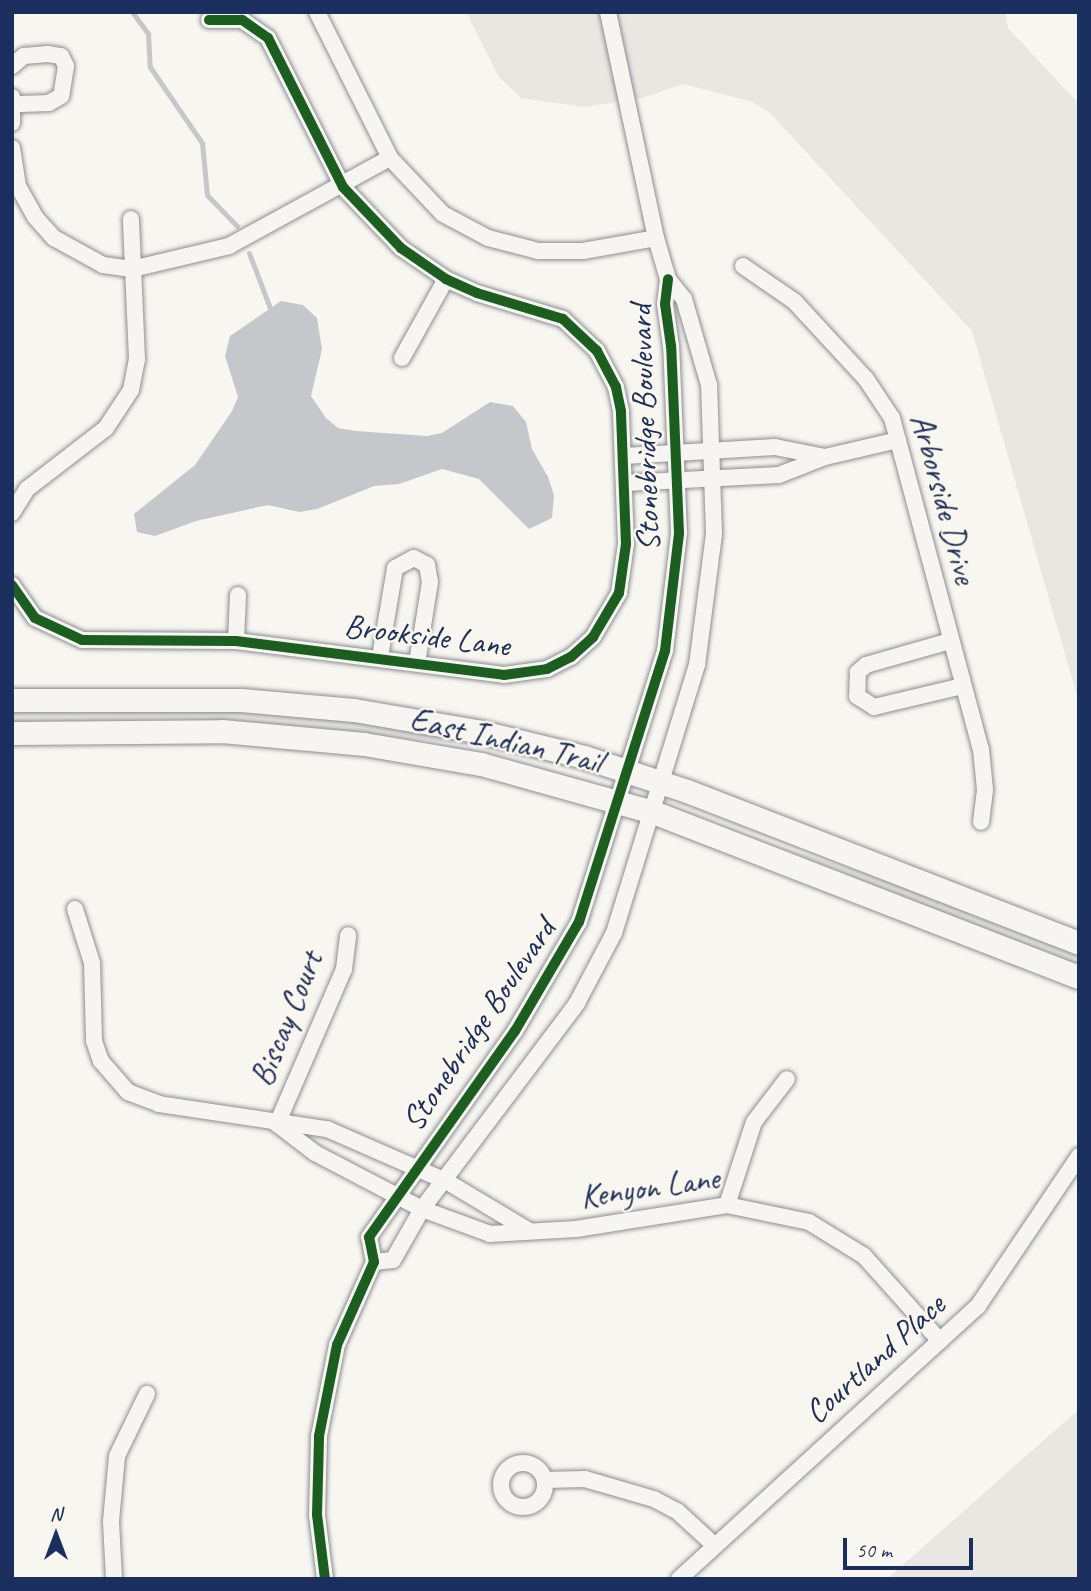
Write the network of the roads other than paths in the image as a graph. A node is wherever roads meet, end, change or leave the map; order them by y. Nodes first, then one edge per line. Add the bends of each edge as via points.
1 (317, 12) edge
2 (608, 12) edge
3 (209, 20) dead end
4 (12, 66) edge
5 (13, 101) edge
6 (12, 123) edge
7 (12, 148) edge
8 (390, 158) junction
9 (343, 187) junction
10 (131, 219) dead end
11 (656, 238) junction
12 (743, 266) dead end
13 (132, 269) junction
14 (446, 279) junction
15 (668, 279) junction
16 (402, 358) dead end
17 (898, 440) junction
18 (712, 449) junction
19 (676, 453) junction
20 (624, 456) junction
21 (825, 457) junction
22 (713, 478) junction
23 (678, 480) junction
24 (626, 483) junction
25 (12, 513) edge
26 (12, 585) edge
27 (238, 595) dead end
28 (236, 641) junction
29 (950, 641) junction
30 (380, 657) junction
31 (417, 663) junction
32 (963, 686) junction
33 (12, 700) edge
34 (12, 733) edge
35 (629, 770) junction
36 (662, 782) junction
37 (618, 802) junction
38 (653, 812) junction
39 (981, 822) dead end
40 (75, 909) dead end
41 (348, 935) dead end
42 (1079, 943) edge
43 (1079, 977) edge
44 (787, 1079) dead end
45 (277, 1124) junction
46 (1079, 1156) edge
47 (414, 1169) junction
48 (446, 1181) junction
49 (397, 1194) junction
50 (727, 1205) junction
51 (422, 1209) junction
52 (528, 1230) junction
53 (374, 1262) junction
54 (940, 1341) junction
55 (147, 1394) dead end
56 (545, 1480) dead end
57 (713, 1545) junction
58 (114, 1579) edge
59 (325, 1579) edge
60 (678, 1579) edge

1 - 8 street
2 - 11 street, Stonebridge Boulevard
3 - 9 street, Brookside Lane via 242,20 268,38
4 - 5 street via 24,55 48,54 61,56 66,66 61,96 49,103
5 - 6 street
7 - 13 street via 18,186 35,217 54,238 103,265
8 - 9 street
8 - 11 street via 443,214 514,247 562,252
9 - 13 street via 229,246
9 - 14 street, Brookside Lane via 401,248
10 - 13 street
11 - 15 street, Stonebridge Boulevard
12 - 17 street, Arborside Drive via 793,302 866,379 888,409
13 - 25 street via 137,359 124,404 93,440 27,489
14 - 16 street
14 - 20 street, Brookside Lane via 501,300 546,310 581,333 597,351 616,387
15 - 18 street, Stonebridge Boulevard via 684,299 697,338 709,385
15 - 19 street, Stonebridge Boulevard via 664,304
17 - 21 street
17 - 29 street, Arborside Drive
18 - 19 street
18 - 21 street via 775,447
18 - 22 street, Stonebridge Boulevard
19 - 20 street
19 - 23 street, Stonebridge Boulevard
20 - 24 street, Brookside Lane
21 - 22 street via 779,475
22 - 23 street
22 - 36 street, Stonebridge Boulevard via 713,534 697,664
23 - 24 street
23 - 35 street, Stonebridge Boulevard via 679,533 665,651
24 - 31 street, Brookside Lane via 626,544 619,593 608,616 578,650 547,669 527,674 484,674
26 - 28 street, Brookside Lane via 35,618 82,640
27 - 28 street
28 - 30 street, Brookside Lane
29 - 32 street, Arborside Drive
29 - 32 street via 866,664 858,672 857,696 874,707
30 - 31 street, Brookside Lane
30 - 31 street, Brookside Lane via 395,568 414,558 427,565 430,582
32 - 39 street, Arborside Drive via 984,771
33 - 35 main road, East Indian Trail via 189,698 354,710 481,732
34 - 37 main road, East Indian Trail via 167,730 331,740 481,764
35 - 36 main road, East Indian Trail
35 - 37 street, Stonebridge Boulevard
36 - 38 street, Stonebridge Boulevard
36 - 42 main road, East Indian Trail
37 - 38 main road, East Indian Trail
37 - 47 street, Stonebridge Boulevard via 579,922 515,1031
38 - 43 main road, East Indian Trail
38 - 48 street, Stonebridge Boulevard via 614,933 577,1003
40 - 45 street via 92,963 94,1041 111,1077 145,1100 248,1114
41 - 45 street, Biscay Court via 344,969
44 - 50 street via 754,1122
45 - 47 street via 327,1129
45 - 49 street, Kenyon Lane via 315,1153
46 - 54 street, Courtland Place via 990,1292
47 - 48 street
47 - 49 street, Stonebridge Boulevard
48 - 51 street, Stonebridge Boulevard
48 - 52 street
49 - 51 street, Kenyon Lane
49 - 53 street, Stonebridge Boulevard via 369,1237
50 - 52 street, Kenyon Lane via 576,1229
50 - 54 street, Kenyon Lane via 779,1212 835,1235 892,1282
51 - 52 street, Kenyon Lane via 490,1234
51 - 53 street, Stonebridge Boulevard via 393,1260
53 - 59 street, Stonebridge Boulevard via 351,1307 325,1394 316,1464
54 - 57 street, Courtland Place
55 - 58 street via 117,1456 111,1521
56 - 57 street via 584,1479 654,1499
57 - 60 street, Courtland Place

